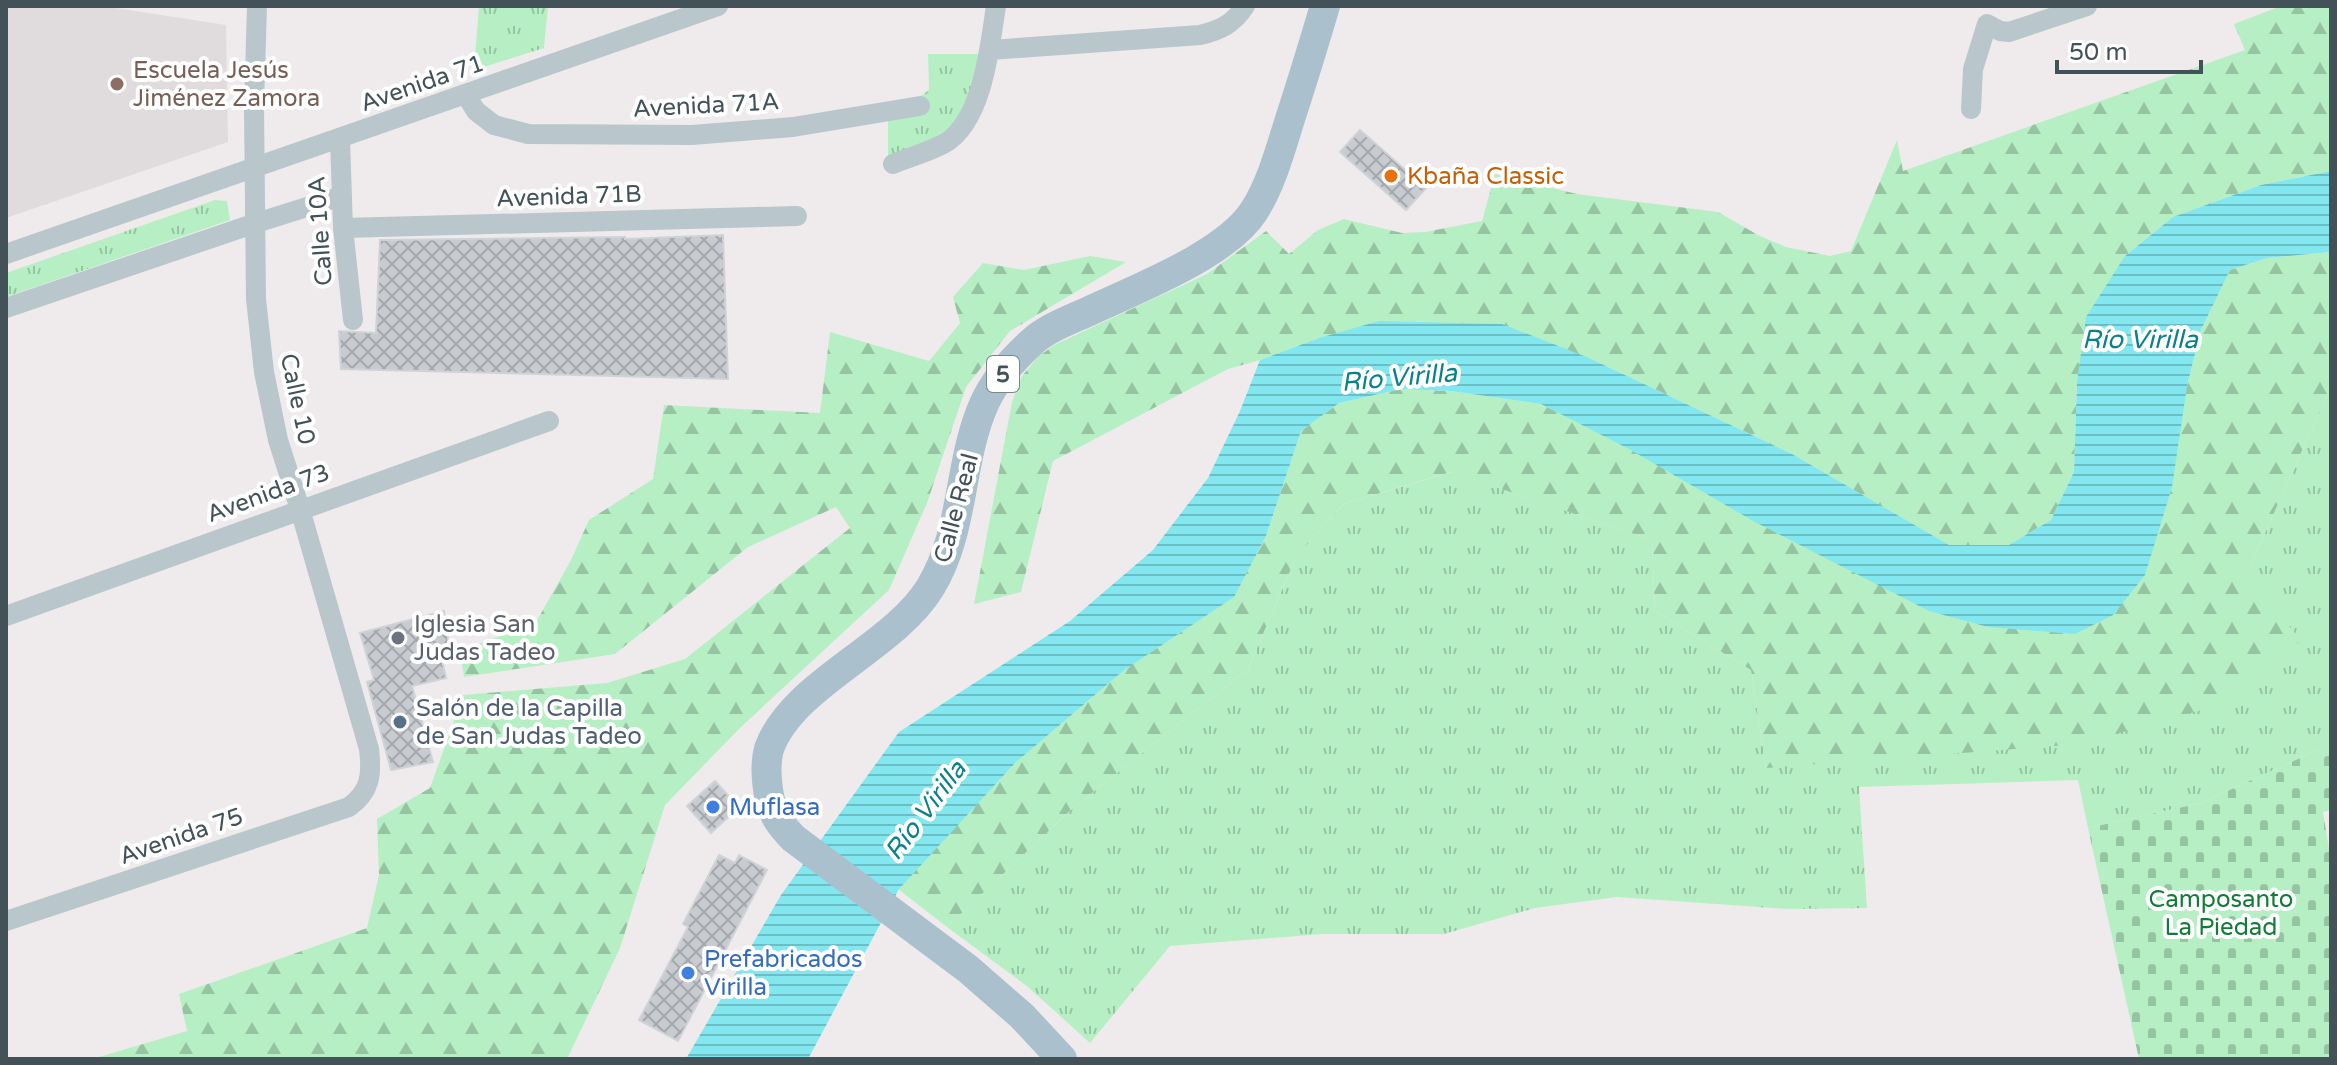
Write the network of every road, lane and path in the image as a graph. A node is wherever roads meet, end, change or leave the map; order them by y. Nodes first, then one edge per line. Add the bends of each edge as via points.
1 (257, 6) edge
2 (718, 6) edge
3 (996, 6) edge
4 (1245, 6) edge
5 (1325, 6) edge
6 (2087, 6) edge
7 (1989, 15) edge
8 (990, 50) junction
9 (466, 95) junction
10 (920, 106) dead end
11 (1971, 109) dead end
12 (340, 139) junction
13 (893, 164) dead end
14 (255, 167) junction
15 (342, 196) junction
16 (797, 216) dead end
17 (256, 223) junction
18 (343, 228) junction
19 (6, 254) edge
20 (6, 308) edge
21 (353, 320) dead end
22 (549, 421) dead end
23 (300, 509) junction
24 (6, 616) edge
25 (366, 790) joint
26 (6, 921) edge
27 (1062, 1059) edge

1 - 14 street, Calle 10
2 - 9 street, Avenida 71
3 - 8 street
4 - 8 street via 1234,21 1200,35
5 - 27 main road, Calle Real / 5 via 1280,152 1253,213 1221,243 1035,339 1008,365 976,426 948,554 929,590 894,628 808,696 768,751 775,816 793,838 990,988
6 - 7 street via 2009,32 2000,31
7 - 11 street via 1973,69
8 - 13 street via 975,103 957,134
9 - 10 street, Avenida 71A via 494,125 528,134 692,135 793,127
9 - 12 street, Avenida 71
12 - 14 street, Avenida 71
12 - 15 street, Calle 10A
14 - 17 street, Calle 10
14 - 19 street, Avenida 71
15 - 17 street
15 - 18 street, Calle 10A
16 - 18 street, Avenida 71B
17 - 20 street
17 - 23 street, Calle 10 via 256,299 264,372
18 - 21 street, Calle 10A
22 - 23 street, Avenida 73
23 - 24 street, Avenida 73
23 - 25 street, Calle 10 via 369,749
25 - 26 street, Avenida 75 via 349,807

